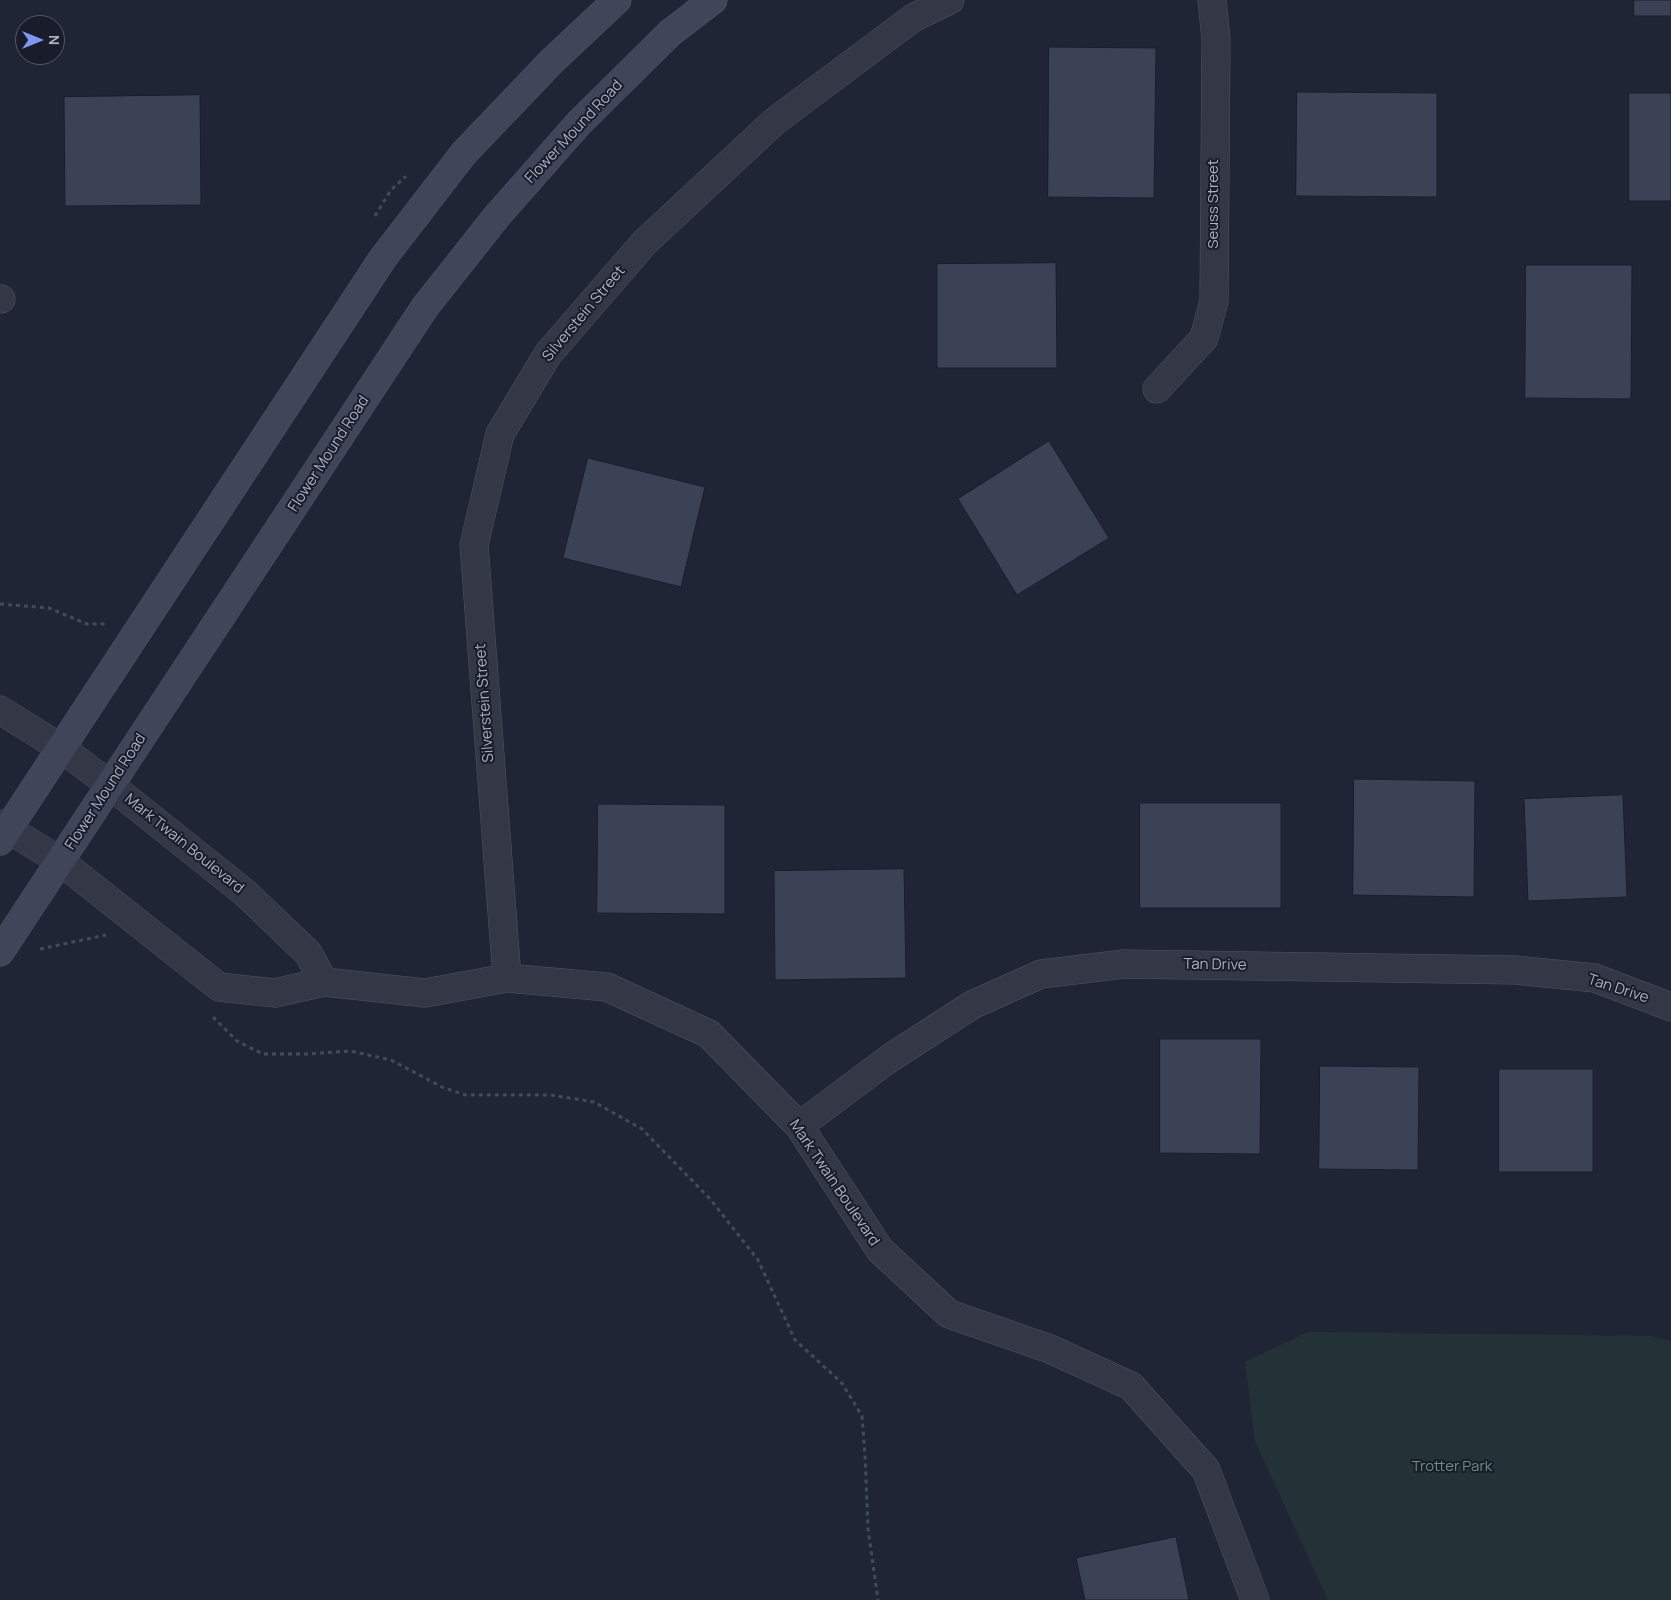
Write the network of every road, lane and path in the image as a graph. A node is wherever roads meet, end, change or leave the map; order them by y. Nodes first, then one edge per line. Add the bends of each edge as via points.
1 (617, 0) edge
2 (712, 0) edge
3 (950, 0) edge
4 (1212, 0) edge
5 (1157, 389) dead end
6 (0, 604) edge
7 (110, 624) dead end
8 (0, 710) edge
9 (61, 748) junction
10 (110, 784) junction
11 (3, 831) edge
12 (60, 861) junction
13 (108, 935) dead end
14 (40, 949) dead end
15 (0, 952) edge
16 (507, 978) junction
17 (324, 982) junction
18 (219, 986) junction
19 (1671, 1007) edge
20 (800, 1126) junction
21 (878, 1600) edge
22 (1255, 1600) edge

1 - 9 main road via 552,61 464,153 383,258
2 - 10 main road, Flower Mound Road via 670,34 579,122 497,216 425,307
3 - 16 street, Silverstein Street via 913,18 775,121 644,243 548,354 500,434 474,546
4 - 5 street, Seuss Street via 1216,39 1214,301 1204,338
6 - 7 path via 49,608 87,624
8 - 9 street, Mark Twain Boulevard
9 - 10 street, Mark Twain Boulevard
9 - 11 main road
10 - 12 main road, Flower Mound Road
10 - 17 street, Mark Twain Boulevard via 244,892 308,953
11 - 12 street
12 - 15 main road, Flower Mound Road
12 - 18 street
13 - 14 path
16 - 17 street, Mark Twain Boulevard via 424,993
16 - 20 street, Mark Twain Boulevard via 607,986 709,1034
17 - 18 street, Mark Twain Boulevard via 275,993
18 - 21 path via 202,1007 237,1041 263,1054 350,1051 390,1060 444,1088 466,1095 551,1095 594,1102 642,1128 711,1200 758,1260 795,1340 842,1383 862,1416 868,1528
19 - 20 street, Tan Drive via 1595,978 1515,970 1124,964 1041,974 972,1005 890,1058
20 - 22 street, Mark Twain Boulevard via 880,1250 949,1314 1050,1349 1132,1386 1206,1470

